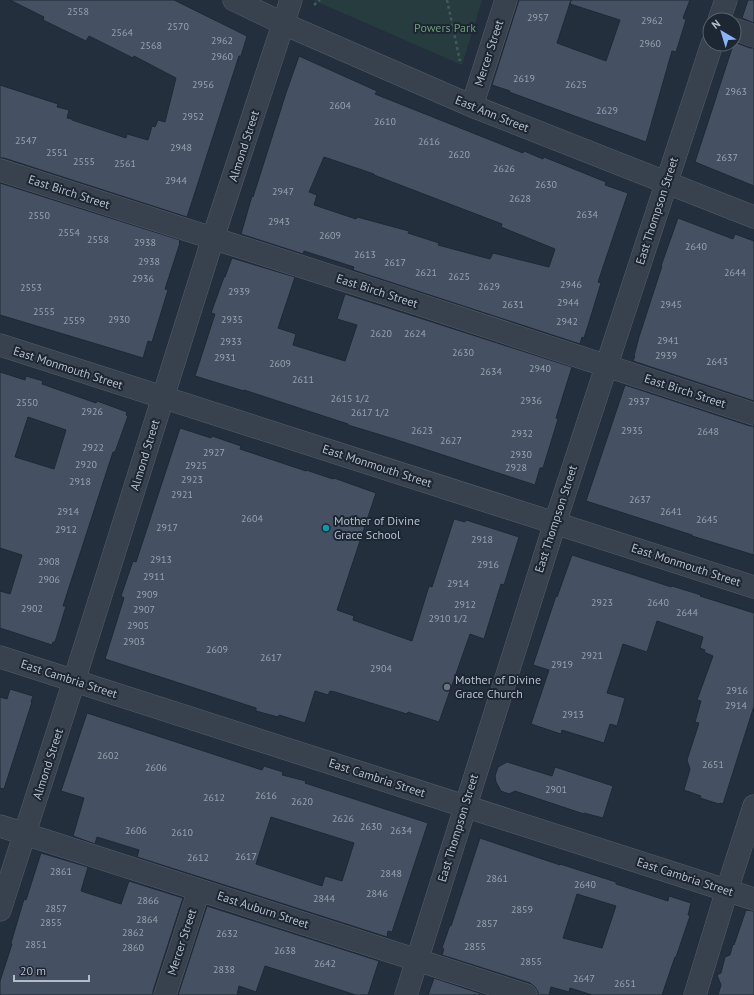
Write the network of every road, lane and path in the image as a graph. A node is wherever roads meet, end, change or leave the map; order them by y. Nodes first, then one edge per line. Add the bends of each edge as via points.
1 (234, 0) edge
2 (292, 0) edge
3 (320, 0) edge
4 (446, 0) edge
5 (506, 0) edge
6 (726, 0) edge
7 (313, 6) dead end
8 (722, 12) edge
9 (284, 24) junction
10 (742, 32) edge
11 (754, 36) edge
12 (709, 52) edge
13 (462, 68) dead end
14 (472, 106) junction
15 (0, 170) edge
16 (666, 183) junction
17 (754, 217) edge
18 (213, 238) junction
19 (0, 345) edge
20 (607, 365) junction
21 (163, 398) junction
22 (754, 414) edge
23 (554, 523) junction
24 (754, 587) edge
25 (0, 657) edge
26 (74, 681) junction
27 (465, 806) junction
28 (754, 806) edge
29 (0, 826) edge
30 (25, 834) junction
31 (199, 890) junction
32 (727, 890) junction
33 (754, 899) edge
34 (0, 910) edge
35 (417, 960) junction
36 (165, 995) edge
37 (406, 995) edge
38 (526, 995) edge
39 (695, 995) edge

1 - 9 street, East Ann Street
2 - 9 street, Almond Street
3 - 7 path
4 - 13 path
5 - 14 street, Mercer Street
6 - 8 street
9 - 14 street, East Ann Street
9 - 18 street, Almond Street
10 - 11 street
12 - 16 street, East Thompson Street
14 - 16 street, East Ann Street
15 - 18 street, East Birch Street
16 - 17 street, East Ann Street
16 - 20 street, East Thompson Street
18 - 20 street, East Birch Street
18 - 21 street, Almond Street
19 - 21 street, East Monmouth Street
20 - 22 street, East Birch Street
20 - 23 street, East Thompson Street
21 - 23 street, East Monmouth Street
21 - 26 street, Almond Street
23 - 24 street, East Monmouth Street
23 - 27 street, East Thompson Street
25 - 26 street, East Cambria Street
26 - 27 street, East Cambria Street
26 - 30 street, Almond Street
27 - 32 street, East Cambria Street
27 - 35 street, East Thompson Street
28 - 32 street
29 - 30 street, East Auburn Street
30 - 31 street, East Auburn Street
30 - 34 street, Almond Street
31 - 35 street, East Auburn Street
31 - 36 street, Mercer Street
32 - 33 street, East Cambria Street
32 - 39 street
35 - 37 street, East Thompson Street
35 - 38 street, East Auburn Street

